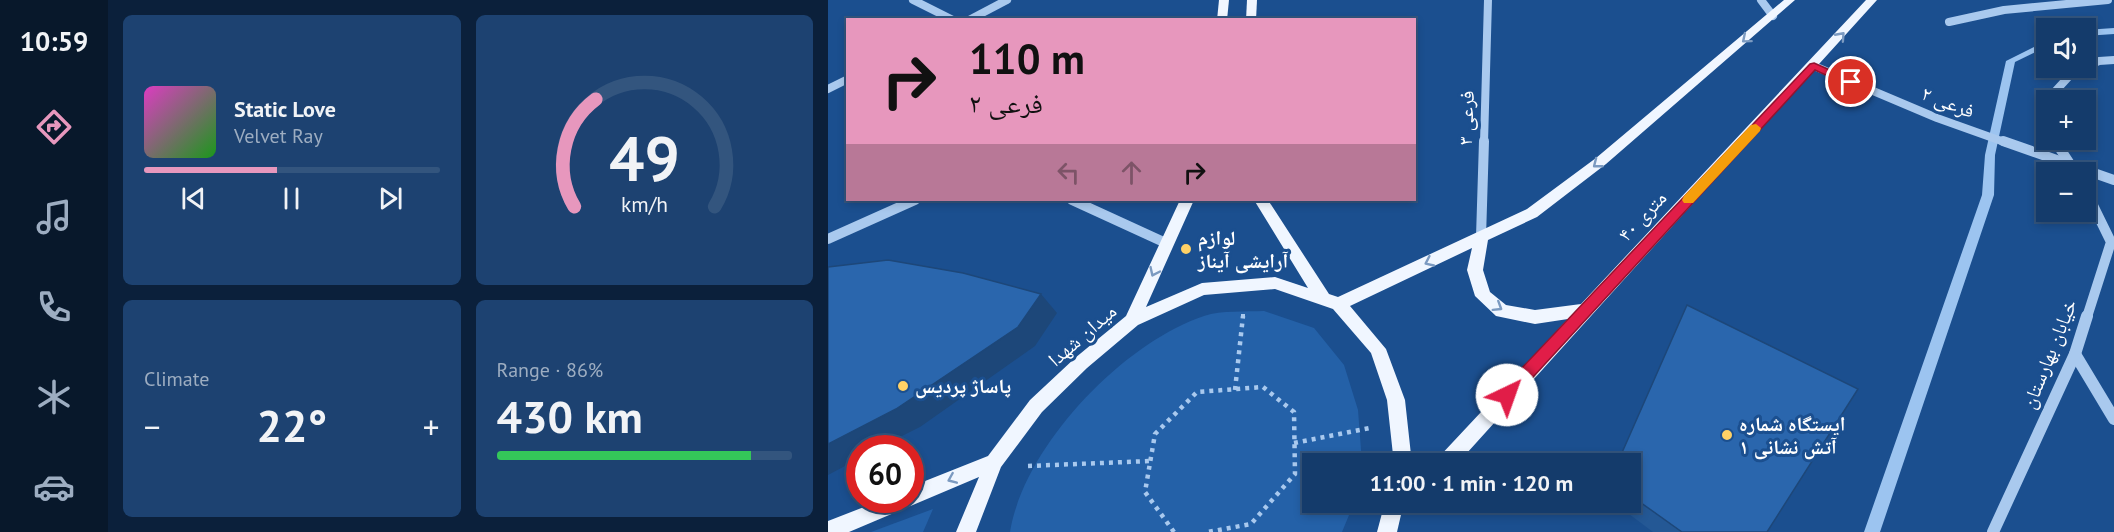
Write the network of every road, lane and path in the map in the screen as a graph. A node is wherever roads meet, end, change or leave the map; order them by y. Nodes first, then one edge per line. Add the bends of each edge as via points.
1 (913, 0) edge
2 (1007, 0) edge
3 (1224, 0) edge
4 (1252, 0) edge
5 (1488, 0) edge
6 (1761, 0) edge
7 (1790, 0) edge
8 (1872, 0) edge
9 (2108, 0) edge
10 (1773, 16) junction
11 (949, 18) edge
12 (973, 18) edge
13 (1222, 18) edge
14 (1251, 18) edge
15 (1949, 22) dead end
16 (2114, 60) edge
17 (2096, 62) edge
18 (1814, 66) junction
19 (2067, 78) edge
20 (846, 81) edge
21 (828, 89) edge
22 (2056, 90) edge
23 (2055, 162) edge
24 (2096, 175) edge
25 (2114, 180) edge
26 (913, 201) edge
27 (1074, 201) edge
28 (1187, 201) edge
29 (1263, 201) edge
30 (2096, 211) edge
31 (1481, 237) junction
32 (828, 239) edge
33 (1168, 244) junction
34 (2109, 263) edge
35 (1241, 286) junction
36 (1332, 302) junction
37 (1585, 310) junction
38 (1132, 320) junction
39 (2074, 354) junction
40 (1236, 390) junction
41 (2114, 420) edge
42 (1399, 422) junction
43 (1294, 442) junction
44 (1404, 453) edge
45 (1454, 453) edge
46 (1150, 461) junction
47 (994, 462) junction
48 (924, 491) edge
49 (872, 513) edge
50 (828, 531) edge
51 (1217, 531) edge
52 (966, 532) edge
53 (1174, 532) edge
54 (1208, 532) edge
55 (1993, 532) edge

1 - 11 street
2 - 12 street
3 - 13 main road
4 - 14 main road
5 - 31 street, فرعی ۳
6 - 10 street
7 - 10 main road
18 -> 8 main road, ۴۰ متری
9 - 15 street via 2004,10
10 -> 31 main road via 1532,213
16 - 17 street
18 - 23 street, فرعی ۲
18 - 37 main road, ۴۰ متری
19 - 22 street
20 - 21 street
24 - 25 street, فرعی ۲
26 - 32 street
27 - 33 street
28 - 33 main road
29 - 36 main road
30 - 34 street, خیابان بهارستان via 2111,242
31 -> 36 main road
31 -> 37 main road via 1475,270 1483,296 1502,311 1535,317
33 -> 38 main road
34 - 39 street, خیابان بهارستان
35 - 36 main road, میدان شهدا via 1275,283
35 - 38 main road, میدان شهدا via 1202,289
35 - 40 path via 1243,313
36 - 42 main road, میدان شهدا via 1378,349 1396,400
37 - 45 main road, ۴۰ متری
38 - 47 main road, میدان شهدا via 1036,406
39 - 41 street
39 - 55 street, خیابان بهارستان
40 - 43 path via 1263,387 1294,412
40 - 46 path via 1197,392 1155,434
42 - 43 path
42 - 44 main road, میدان شهدا
43 - 51 path via 1295,474 1251,525
46 - 47 path via 1033,466
46 - 53 path via 1145,492
47 -> 48 main road
47 - 52 main road, میدان شهدا
49 - 50 main road
51 - 54 path

